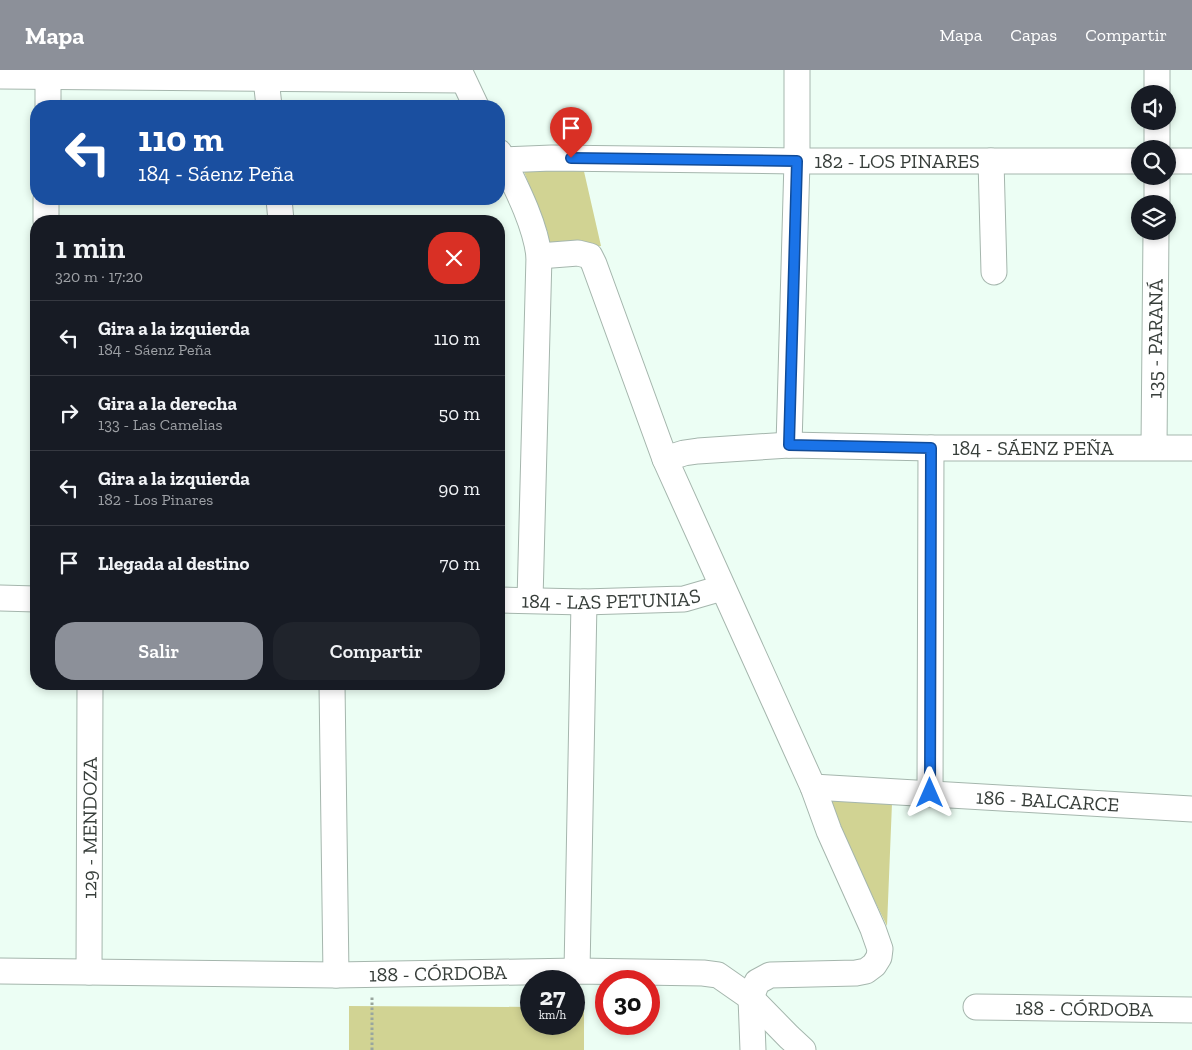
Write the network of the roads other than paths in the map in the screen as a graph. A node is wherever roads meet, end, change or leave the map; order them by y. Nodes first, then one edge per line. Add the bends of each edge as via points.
1 (798, 70) edge
2 (1157, 70) edge
3 (2, 74) edge
4 (265, 74) edge
5 (461, 75) edge
6 (48, 78) junction
7 (1157, 85) edge
8 (48, 100) edge
9 (268, 100) edge
10 (473, 100) edge
11 (505, 156) edge
12 (797, 161) junction
13 (991, 161) junction
14 (1131, 161) edge
15 (1176, 161) edge
16 (1192, 162) edge
17 (505, 165) edge
18 (1156, 240) edge
19 (539, 256) junction
20 (994, 272) dead end
21 (789, 445) junction
22 (1154, 447) junction
23 (931, 448) junction
24 (1192, 448) edge
25 (665, 459) junction
26 (722, 588) junction
27 (0, 598) edge
28 (30, 598) edge
29 (505, 600) edge
30 (530, 600) junction
31 (584, 602) junction
32 (90, 690) edge
33 (332, 690) edge
34 (813, 787) junction
35 (930, 793) junction
36 (1192, 809) edge
37 (577, 970) edge
38 (0, 971) edge
39 (89, 972) junction
40 (585, 972) edge
41 (520, 973) edge
42 (336, 975) junction
43 (751, 998) junction
44 (976, 1007) dead end
45 (1192, 1010) edge
46 (752, 1050) edge
47 (803, 1050) edge

1 - 12 street
2 - 7 street
3 - 6 street
4 - 5 street
4 - 6 street
4 - 9 street
5 - 10 street
6 - 8 street
11 - 12 street, 182 - LOS PINARES
12 - 13 street, 182 - LOS PINARES
12 - 21 street
13 - 14 street, 182 - LOS PINARES
13 - 20 street
15 - 16 street
17 - 19 street via 530,222
18 - 22 street, 135 - PARANÁ
19 - 25 street via 590,256
19 - 30 street
21 - 23 street, 184 - SÁENZ PEÑA
21 - 25 street, 184 - SÁENZ PEÑA via 698,451
22 - 23 street, 184 - SÁENZ PEÑA
22 - 24 street, 184 - SÁENZ PEÑA
23 - 35 street
25 - 26 street
26 - 31 street, 184 - LAS PETUNIAS via 684,599
26 - 34 street
27 - 28 street
29 - 30 street, 184 - LAS PETUNIAS
30 - 31 street, 184 - LAS PETUNIAS
31 - 37 street
32 - 39 street, 129 - MENDOZA
33 - 42 street
34 - 35 street, 186 - BALCARCE
34 - 43 street via 829,831 874,928 879,958 874,965 856,973 770,974 757,982
35 - 36 street, 186 - BALCARCE
38 - 39 street, 188 - CÓRDOBA
39 - 42 street, 188 - CÓRDOBA
40 - 43 street, 188 - CÓRDOBA via 718,975
41 - 42 street, 188 - CÓRDOBA
43 - 46 street
43 - 47 street, 188 - CÓRDOBA
44 - 45 street, 188 - CÓRDOBA

